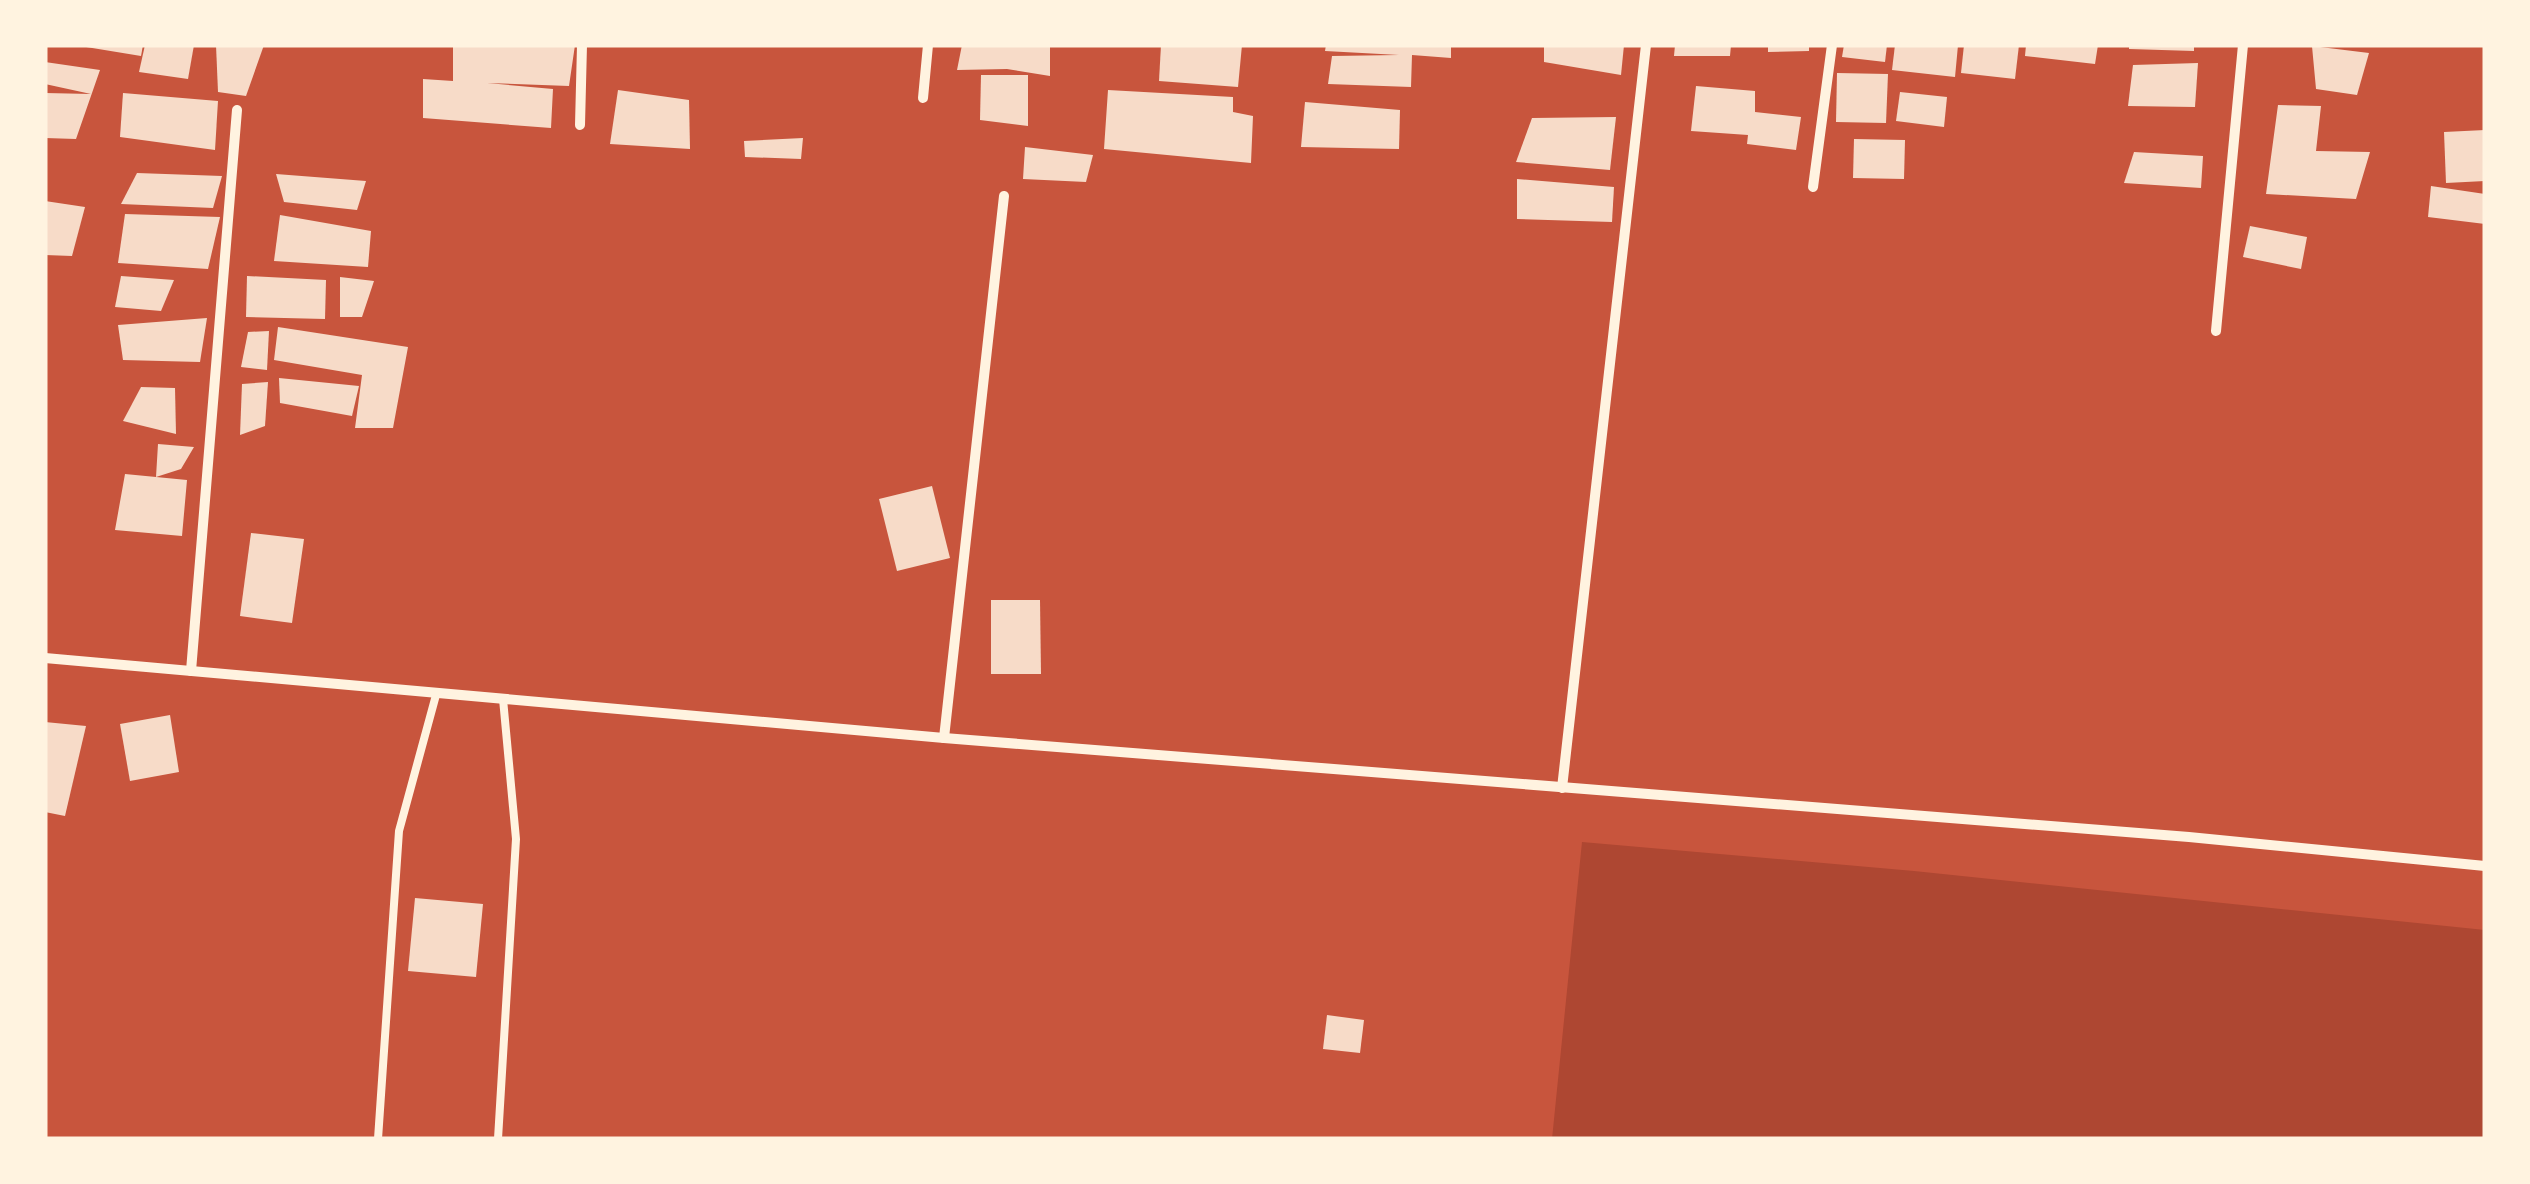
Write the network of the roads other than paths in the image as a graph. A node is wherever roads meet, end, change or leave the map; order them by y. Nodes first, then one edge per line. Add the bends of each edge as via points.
1 (582, 45) edge
2 (928, 45) edge
3 (1646, 45) edge
4 (1832, 45) edge
5 (2243, 45) edge
6 (922, 98) dead end
7 (237, 110) dead end
8 (580, 126) dead end
9 (1813, 187) dead end
10 (1004, 196) dead end
11 (2216, 331) dead end
12 (45, 658) edge
13 (191, 671) junction
14 (436, 695) junction
15 (503, 700) junction
16 (944, 738) junction
17 (1562, 788) junction
18 (2485, 866) edge
19 (378, 1139) edge
20 (498, 1139) edge

1 - 8 street
2 - 6 street
3 - 17 street
4 - 9 street
5 - 11 street
7 - 13 street
10 - 16 street
12 - 13 street
13 - 14 street
14 - 15 street
14 - 19 lane via 399,831
15 - 16 street
15 - 20 lane via 516,840
16 - 17 street
17 - 18 street

